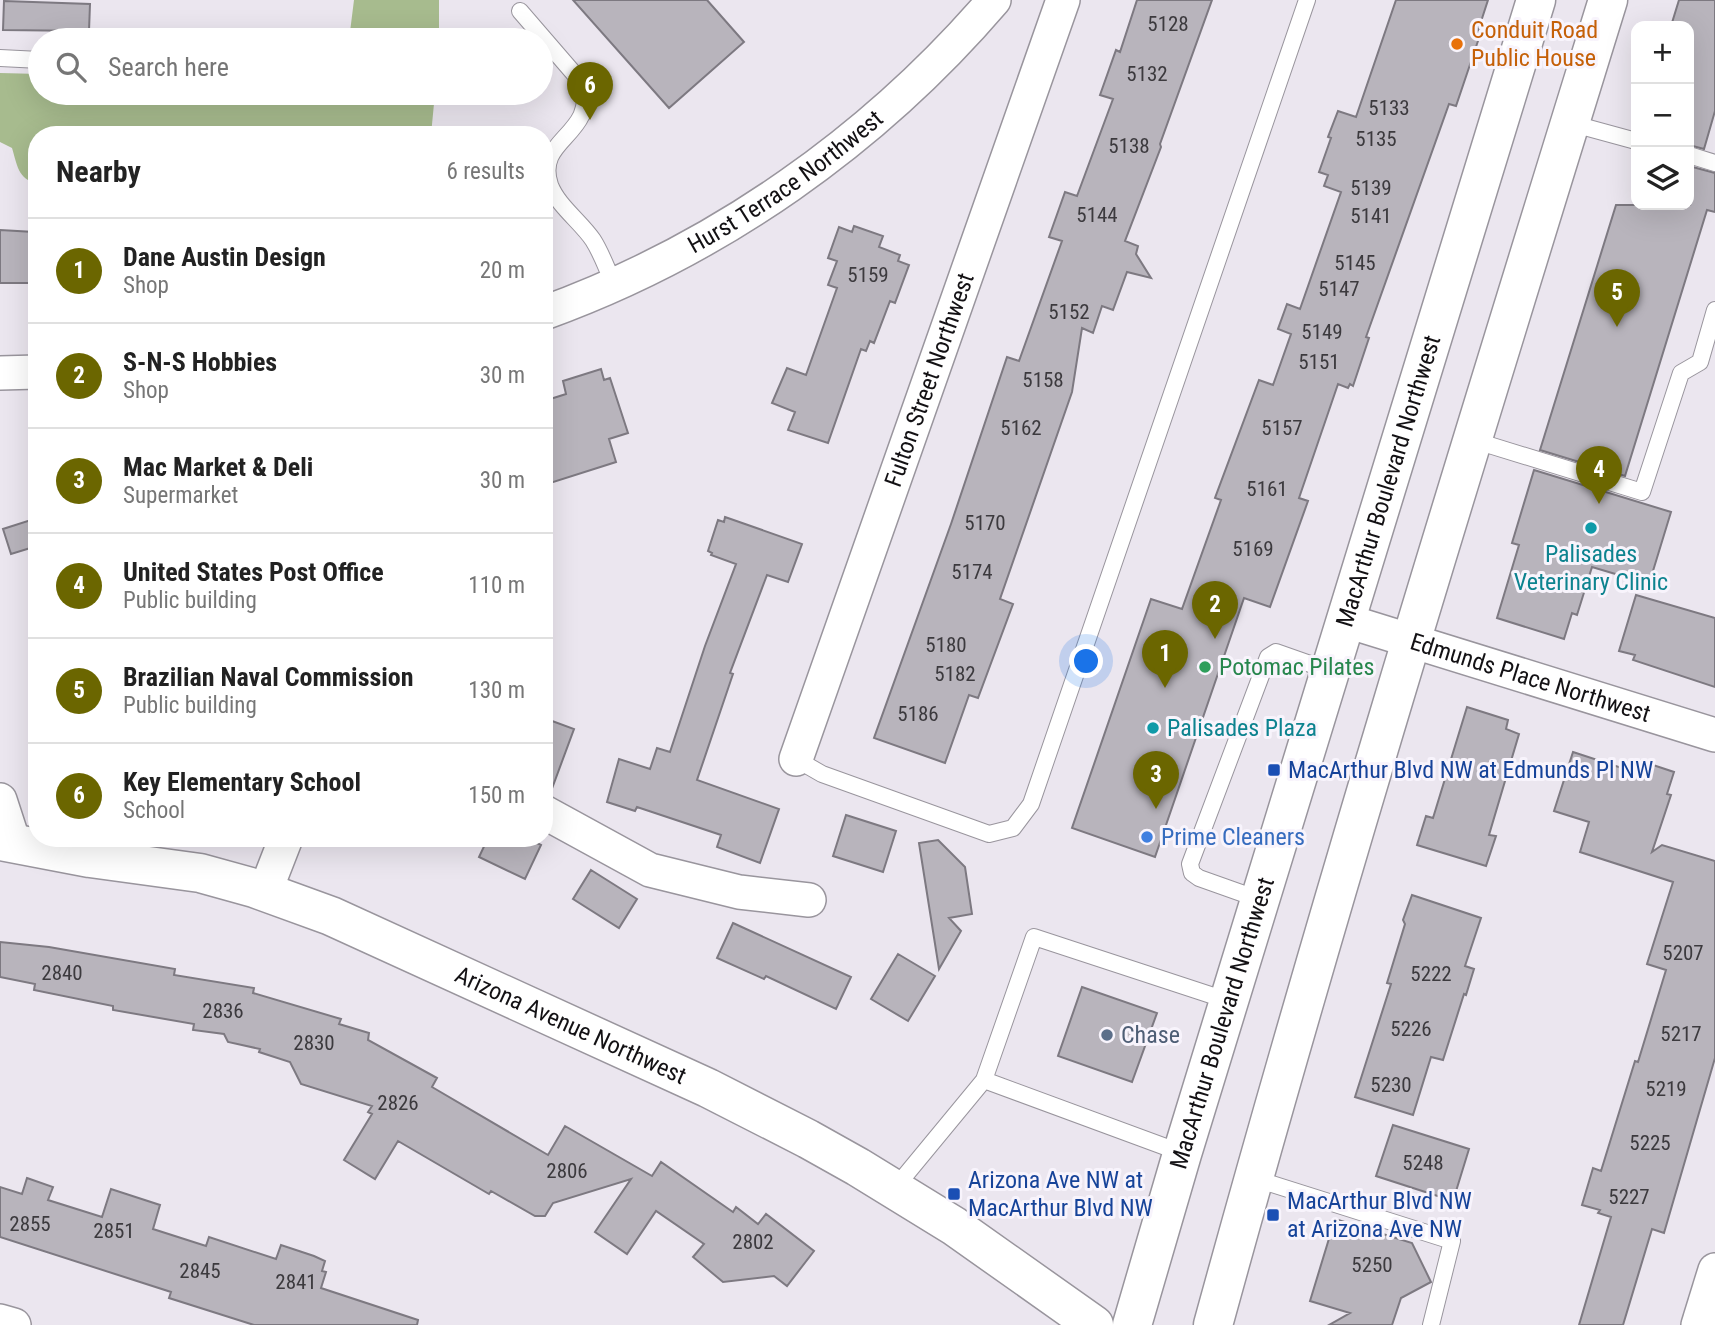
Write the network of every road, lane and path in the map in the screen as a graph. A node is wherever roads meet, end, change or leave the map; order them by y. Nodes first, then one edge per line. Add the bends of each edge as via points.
1 (994, 0) edge
2 (1063, 0) edge
3 (1307, 0) edge
4 (1536, 0) edge
5 (1608, 0) edge
6 (520, 11) dead end
7 (535, 28) edge
8 (553, 49) edge
9 (0, 58) edge
10 (28, 59) edge
11 (1570, 123) junction
12 (1631, 140) edge
13 (553, 151) edge
14 (1694, 157) edge
15 (1715, 163) edge
16 (553, 189) edge
17 (614, 284) junction
18 (553, 309) edge
19 (1715, 310) edge
20 (28, 372) edge
21 (0, 373) edge
22 (1472, 440) junction
23 (1347, 621) junction
24 (1410, 640) junction
25 (1330, 671) junction
26 (1715, 735) edge
27 (796, 759) joint
28 (0, 800) edge
29 (553, 817) edge
30 (7, 842) edge
31 (28, 846) edge
32 (33, 847) edge
33 (282, 847) edge
34 (265, 892) junction
35 (809, 900) dead end
36 (1261, 900) junction
37 (1230, 1001) junction
38 (984, 1080) junction
39 (1182, 1154) junction
40 (1253, 1178) junction
41 (894, 1189) junction
42 (1715, 1270) edge
43 (0, 1321) edge
44 (14, 1325) edge
45 (1094, 1325) edge
46 (1132, 1325) edge
47 (1213, 1325) edge
48 (1431, 1325) edge
49 (1698, 1325) edge

1 - 17 street, Hurst Terrace Northwest via 891,105 818,165 736,220
2 - 27 street, Fulton Street Northwest
3 - 27 lane via 1031,804 1013,828 989,834 822,774
4 - 23 main road, MacArthur Boulevard Northwest
5 - 11 main road
6 - 7 lane
8 - 13 lane via 583,84 587,99 585,113
9 - 10 lane
11 - 12 lane
11 - 22 main road
14 - 15 lane
16 - 17 lane via 593,240
17 - 18 street, Hurst Terrace Northwest
19 - 22 lane via 1700,362 1681,373 1642,492
20 - 21 street
22 - 24 main road
23 - 24 street, Edmunds Place Northwest
23 - 25 main road, MacArthur Boulevard Northwest
24 - 26 street, Edmunds Place Northwest
24 - 40 main road
25 - 36 main road, MacArthur Boulevard Northwest
25 - 36 lane via 1276,652 1268,657 1190,864 1199,878
28 - 30 street
29 - 35 street via 650,870 739,892
30 - 31 main road, Arizona Avenue Northwest
32 - 34 main road, Arizona Avenue Northwest via 200,873
33 - 34 street
34 - 41 main road, Arizona Avenue Northwest via 331,916 708,1088
36 - 37 main road, MacArthur Boulevard Northwest
37 - 38 lane via 1034,937
37 - 39 main road, MacArthur Boulevard Northwest
38 - 39 lane
38 - 41 lane
39 - 46 main road, MacArthur Boulevard Northwest
40 - 47 main road
40 - 48 lane via 1451,1241
41 - 45 main road, Arizona Avenue Northwest
42 - 49 street
43 - 44 street

